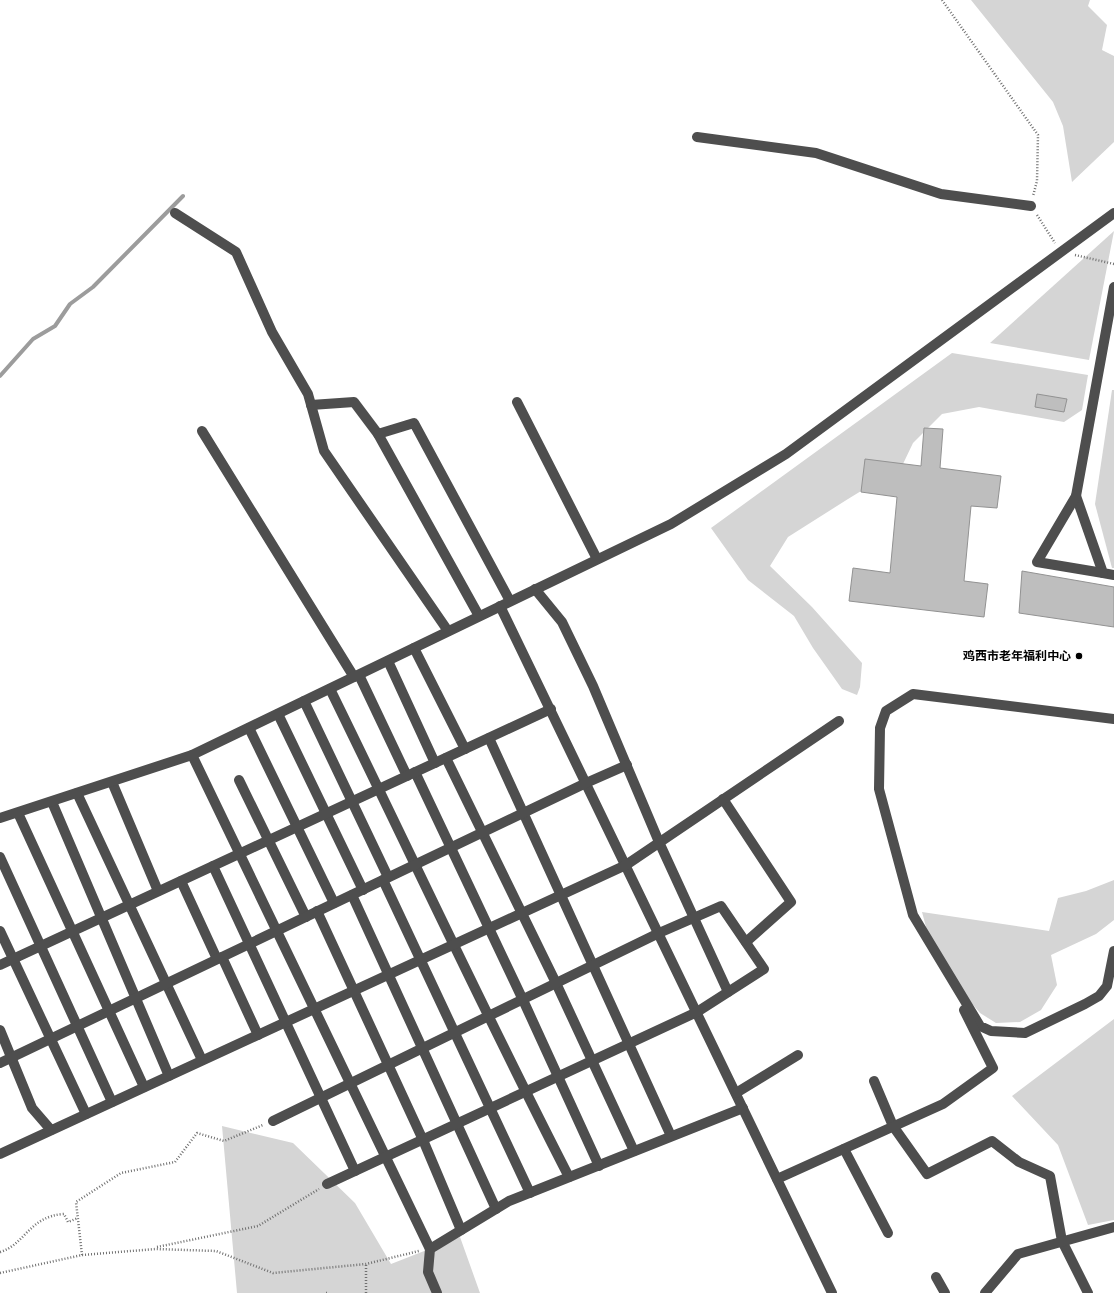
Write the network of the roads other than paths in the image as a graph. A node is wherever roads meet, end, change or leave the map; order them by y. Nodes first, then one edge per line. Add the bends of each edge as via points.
1 (697, 137) dead end
2 (1031, 206) road end
3 (175, 213) dead end
4 (1114, 213) edge
5 (1114, 287) edge
6 (517, 402) dead end
7 (311, 405) junction
8 (202, 431) dead end
9 (378, 434) junction
10 (1076, 496) junction
11 (597, 559) junction
12 (1103, 573) junction
13 (1114, 575) edge
14 (535, 589) junction
15 (510, 601) junction
16 (500, 606) junction
17 (479, 616) junction
18 (448, 632) junction
19 (414, 648) junction
20 (388, 661) junction
21 (356, 676) junction
22 (330, 688) junction
23 (304, 701) junction
24 (551, 709) junction
25 (278, 714) junction
26 (1114, 720) edge
27 (839, 721) dead end
28 (248, 728) junction
29 (489, 738) junction
30 (465, 749) junction
31 (192, 755) junction
32 (446, 758) junction
33 (435, 763) junction
34 (627, 765) junction
35 (411, 774) junction
36 (239, 780) dead end
37 (112, 782) junction
38 (586, 783) junction
39 (379, 789) junction
40 (77, 793) junction
41 (723, 799) junction
42 (353, 801) junction
43 (52, 802) junction
44 (18, 812) junction
45 (523, 813) junction
46 (326, 814) junction
47 (0, 818) edge
48 (297, 827) junction
49 (482, 832) junction
50 (270, 840) junction
51 (659, 842) junction
52 (451, 848) junction
53 (240, 854) junction
54 (0, 857) edge
55 (416, 864) junction
56 (626, 864) junction
57 (213, 866) junction
58 (386, 878) junction
59 (181, 881) junction
60 (363, 890) junction
61 (158, 892) junction
62 (352, 895) junction
63 (560, 895) junction
64 (334, 903) junction
65 (130, 905) junction
66 (318, 911) junction
67 (522, 912) junction
68 (306, 917) junction
69 (101, 918) junction
70 (694, 918) junction
71 (489, 928) junction
72 (277, 931) junction
73 (0, 932) edge
74 (72, 932) junction
75 (659, 933) junction
76 (746, 942) junction
77 (249, 944) junction
78 (452, 945) junction
79 (42, 946) junction
80 (1114, 951) edge
81 (220, 958) junction
82 (13, 959) junction
83 (421, 959) junction
84 (0, 965) edge
85 (593, 966) junction
86 (388, 974) junction
87 (556, 983) junction
88 (166, 984) junction
89 (353, 990) junction
90 (728, 992) junction
91 (136, 998) junction
92 (523, 1000) junction
93 (962, 1006) dead end
94 (314, 1009) junction
95 (109, 1011) junction
96 (696, 1012) junction
97 (489, 1016) junction
98 (285, 1022) junction
99 (78, 1026) junction
100 (0, 1030) edge
101 (455, 1032) junction
102 (258, 1035) junction
103 (50, 1039) junction
104 (628, 1043) junction
105 (422, 1049) junction
106 (798, 1055) dead end
107 (12, 1058) junction
108 (202, 1060) junction
109 (592, 1060) junction
110 (0, 1063) edge
111 (388, 1065) junction
112 (168, 1076) junction
113 (558, 1076) junction
114 (874, 1080) dead end
115 (350, 1084) junction
116 (144, 1087) junction
117 (525, 1092) junction
118 (736, 1093) junction
119 (321, 1098) junction
120 (112, 1102) junction
121 (490, 1108) junction
122 (743, 1108) junction
123 (86, 1114) junction
124 (273, 1122) road end
125 (456, 1124) junction
126 (893, 1126) junction
127 (51, 1130) junction
128 (671, 1136) junction
129 (423, 1140) junction
130 (844, 1149) junction
131 (634, 1151) junction
132 (0, 1154) edge
133 (385, 1157) junction
134 (598, 1166) junction
135 (355, 1171) junction
136 (569, 1177) junction
137 (777, 1179) junction
138 (326, 1184) road end
139 (530, 1193) junction
140 (496, 1210) junction
141 (1114, 1227) edge
142 (462, 1230) junction
143 (888, 1233) dead end
144 (1062, 1241) junction
145 (430, 1249) junction
146 (936, 1277) dead end
147 (995, 1289) edge
148 (437, 1293) edge
149 (832, 1293) edge
150 (945, 1293) edge
151 (985, 1293) edge
152 (1088, 1293) edge

1 - 2 street via 816,153 941,194
3 - 7 street via 236,252 272,332 308,394
4 - 11 street via 786,454 671,524
5 - 10 street
6 - 11 street
7 - 9 street via 354,402
7 - 18 street via 324,451
8 - 21 street
9 - 15 street via 414,423
9 - 17 street
10 - 12 street
10 - 12 street via 1037,562
11 - 14 street
12 - 13 street
14 - 15 street
14 - 34 street via 562,622
15 - 16 street
16 - 17 street
16 - 24 street
17 - 18 street
18 - 19 street
19 - 20 street
19 - 30 street
20 - 21 street
20 - 33 street
21 - 22 street
21 - 35 street
22 - 23 street
22 - 39 street
23 - 25 street
23 - 42 street
24 - 29 street
24 - 38 street
25 - 28 street
25 - 46 street
26 - 80 street via 913,694 886,711 880,728 878,746 879,789 913,915 980,1026 991,1031 1025,1033 1085,1004 1098,996 1107,986
27 - 41 street
28 - 31 street
28 - 48 street
29 - 30 street
29 - 45 street
30 - 32 street
31 - 37 street
31 - 53 street
32 - 33 street
32 - 49 street
33 - 35 street
34 - 38 street
34 - 51 street
35 - 39 street
35 - 52 street
36 - 50 street
37 - 40 street
37 - 61 street
38 - 45 street
38 - 56 street
39 - 42 street
39 - 55 street
40 - 43 street
40 - 65 street
41 - 51 street
41 - 76 street via 791,902
42 - 46 street
42 - 58 street
43 - 44 street
43 - 69 street
44 - 47 street
44 - 74 street
45 - 49 street
45 - 63 street
46 - 48 street
46 - 60 street
48 - 50 street
48 - 64 street
49 - 52 street
49 - 67 street
50 - 53 street
50 - 68 street
51 - 56 street
51 - 70 street
52 - 55 street
52 - 71 street
53 - 57 street
53 - 72 street
54 - 79 street
55 - 58 street
55 - 78 street
56 - 63 street
56 - 75 street
57 - 59 street
57 - 77 street
58 - 60 street
58 - 83 street
59 - 61 street
59 - 81 street
60 - 62 street
61 - 65 street
62 - 64 street
62 - 86 street
63 - 67 street
63 - 85 street
64 - 66 street
65 - 69 street
65 - 88 street
66 - 68 street
66 - 89 street
67 - 71 street
67 - 87 street
68 - 72 street
69 - 74 street
69 - 91 street
70 - 75 street
70 - 76 street via 721,906
70 - 90 street
71 - 78 street
71 - 92 street
72 - 77 street
72 - 94 street
73 - 82 street
74 - 79 street
74 - 95 street
75 - 85 street
75 - 96 street
76 - 90 street via 764,969
77 - 81 street
77 - 98 street
78 - 83 street
78 - 97 street
79 - 82 street
79 - 99 street
81 - 88 street
81 - 102 street
82 - 84 street
82 - 103 street
83 - 86 street
83 - 101 street
85 - 87 street
85 - 104 street
86 - 89 street
86 - 105 street
87 - 92 street
87 - 109 street
88 - 91 street
88 - 108 street
89 - 94 street
89 - 111 street
90 - 96 street
91 - 95 street
91 - 112 street
92 - 97 street
92 - 113 street
93 - 126 street via 992,1068 944,1104
94 - 98 street
94 - 115 street
95 - 99 street
95 - 116 street
96 - 104 street
96 - 118 street
97 - 101 street
97 - 117 street
98 - 102 street
98 - 119 street
99 - 103 street
99 - 120 street
100 - 107 street
101 - 105 street
101 - 121 street
102 - 108 street
103 - 107 street
103 - 123 street
104 - 109 street
104 - 128 street
105 - 111 street
105 - 125 street
106 - 118 street
107 - 110 street
107 - 127 street via 32,1108
108 - 112 street
109 - 113 street
109 - 131 street
111 - 115 street
111 - 129 street
112 - 116 street
113 - 117 street
113 - 134 street
114 - 126 street
115 - 119 street
115 - 133 street
116 - 120 street
117 - 121 street
117 - 136 street
118 - 122 street
119 - 124 street
119 - 135 street
120 - 123 street
121 - 125 street
121 - 139 street
122 - 128 street
122 - 137 street
123 - 127 street
125 - 129 street
125 - 140 street
126 - 130 street
126 - 144 street via 927,1174 992,1141 1019,1162 1050,1176
127 - 132 street
128 - 131 street
129 - 133 street
129 - 142 street
130 - 137 street
130 - 143 street
131 - 134 street
133 - 135 street
133 - 145 street
134 - 136 street
135 - 138 street
136 - 139 street
137 - 149 street
139 - 140 street
140 - 142 street
141 - 144 street
142 - 145 street
144 - 147 street via 1018,1254
144 - 152 street
145 - 148 street via 428,1272
146 - 150 street
147 - 151 street

